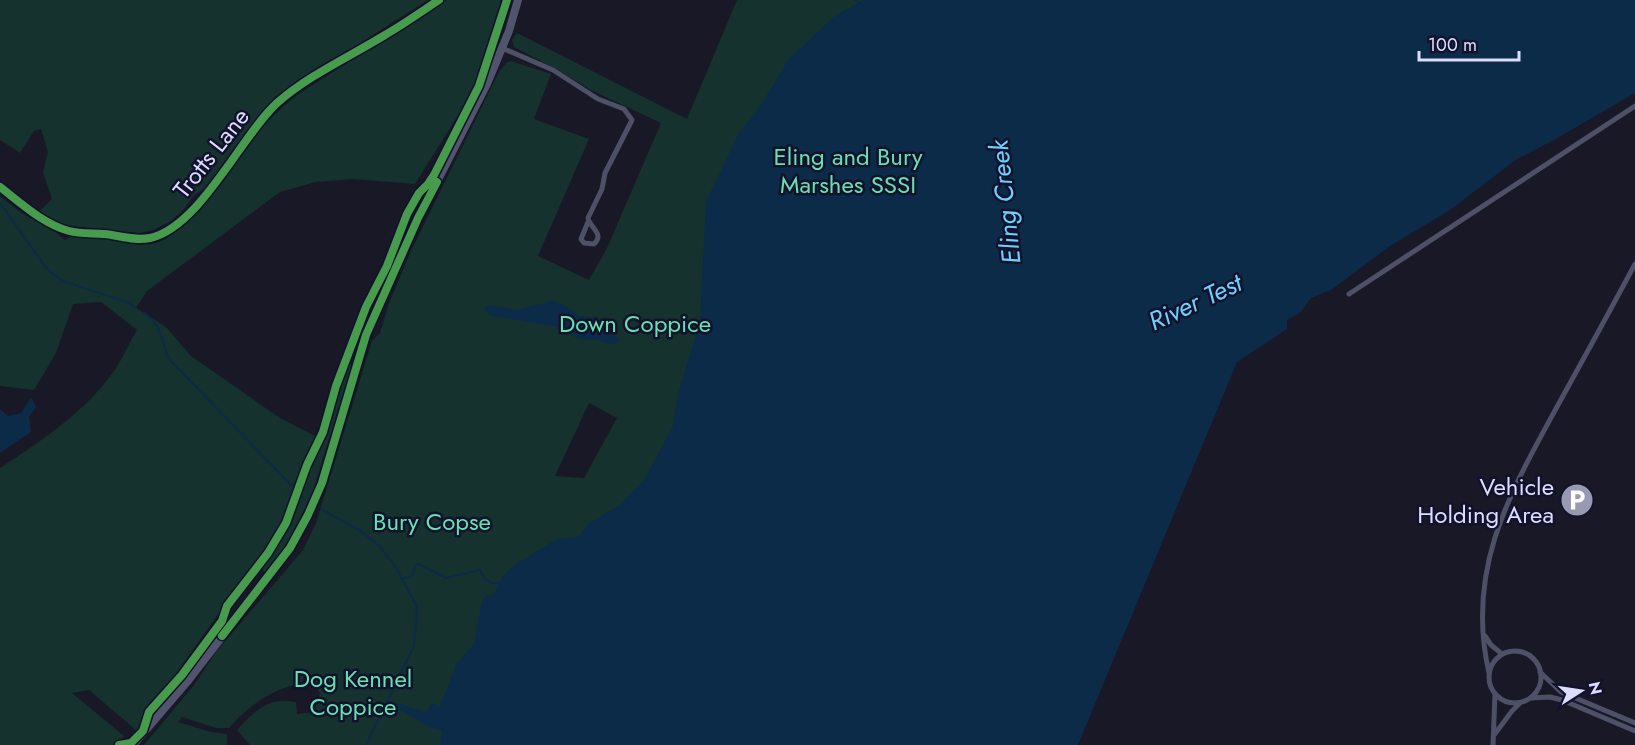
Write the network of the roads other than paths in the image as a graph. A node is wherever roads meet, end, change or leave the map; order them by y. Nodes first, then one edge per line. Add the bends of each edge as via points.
1 (439, 0) edge
2 (518, 0) edge
3 (502, 48) junction
4 (1635, 106) edge
5 (0, 187) edge
6 (588, 222) dead end
7 (1635, 264) edge
8 (1349, 294) dead end
9 (1484, 635) junction
10 (1502, 654) junction
11 (1540, 672) junction
12 (1489, 673) junction
13 (1495, 694) junction
14 (1531, 698) junction
15 (1520, 703) junction
16 (1635, 723) edge
17 (1635, 731) edge
18 (1493, 736) junction
19 (133, 745) edge
20 (1493, 745) edge

1 - 5 street, Trotts Lane via 279,102 194,207 176,224 153,237 128,239 71,232 47,222
2 - 3 street
3 - 6 street via 553,70 598,99 624,110 632,120 605,173
3 - 19 street via 366,335 322,483 308,515 272,572
4 - 8 street
7 - 9 street via 1514,486 1487,568
9 - 10 street
9 - 12 street
10 - 11 street via 1516,651 1529,655
10 - 12 street
11 - 14 street via 1539,686
11 - 16 street via 1561,692
12 - 13 street
13 - 15 street via 1506,702
13 - 18 street
14 - 15 street
14 - 17 street via 1562,700
15 - 18 street
18 - 20 street

